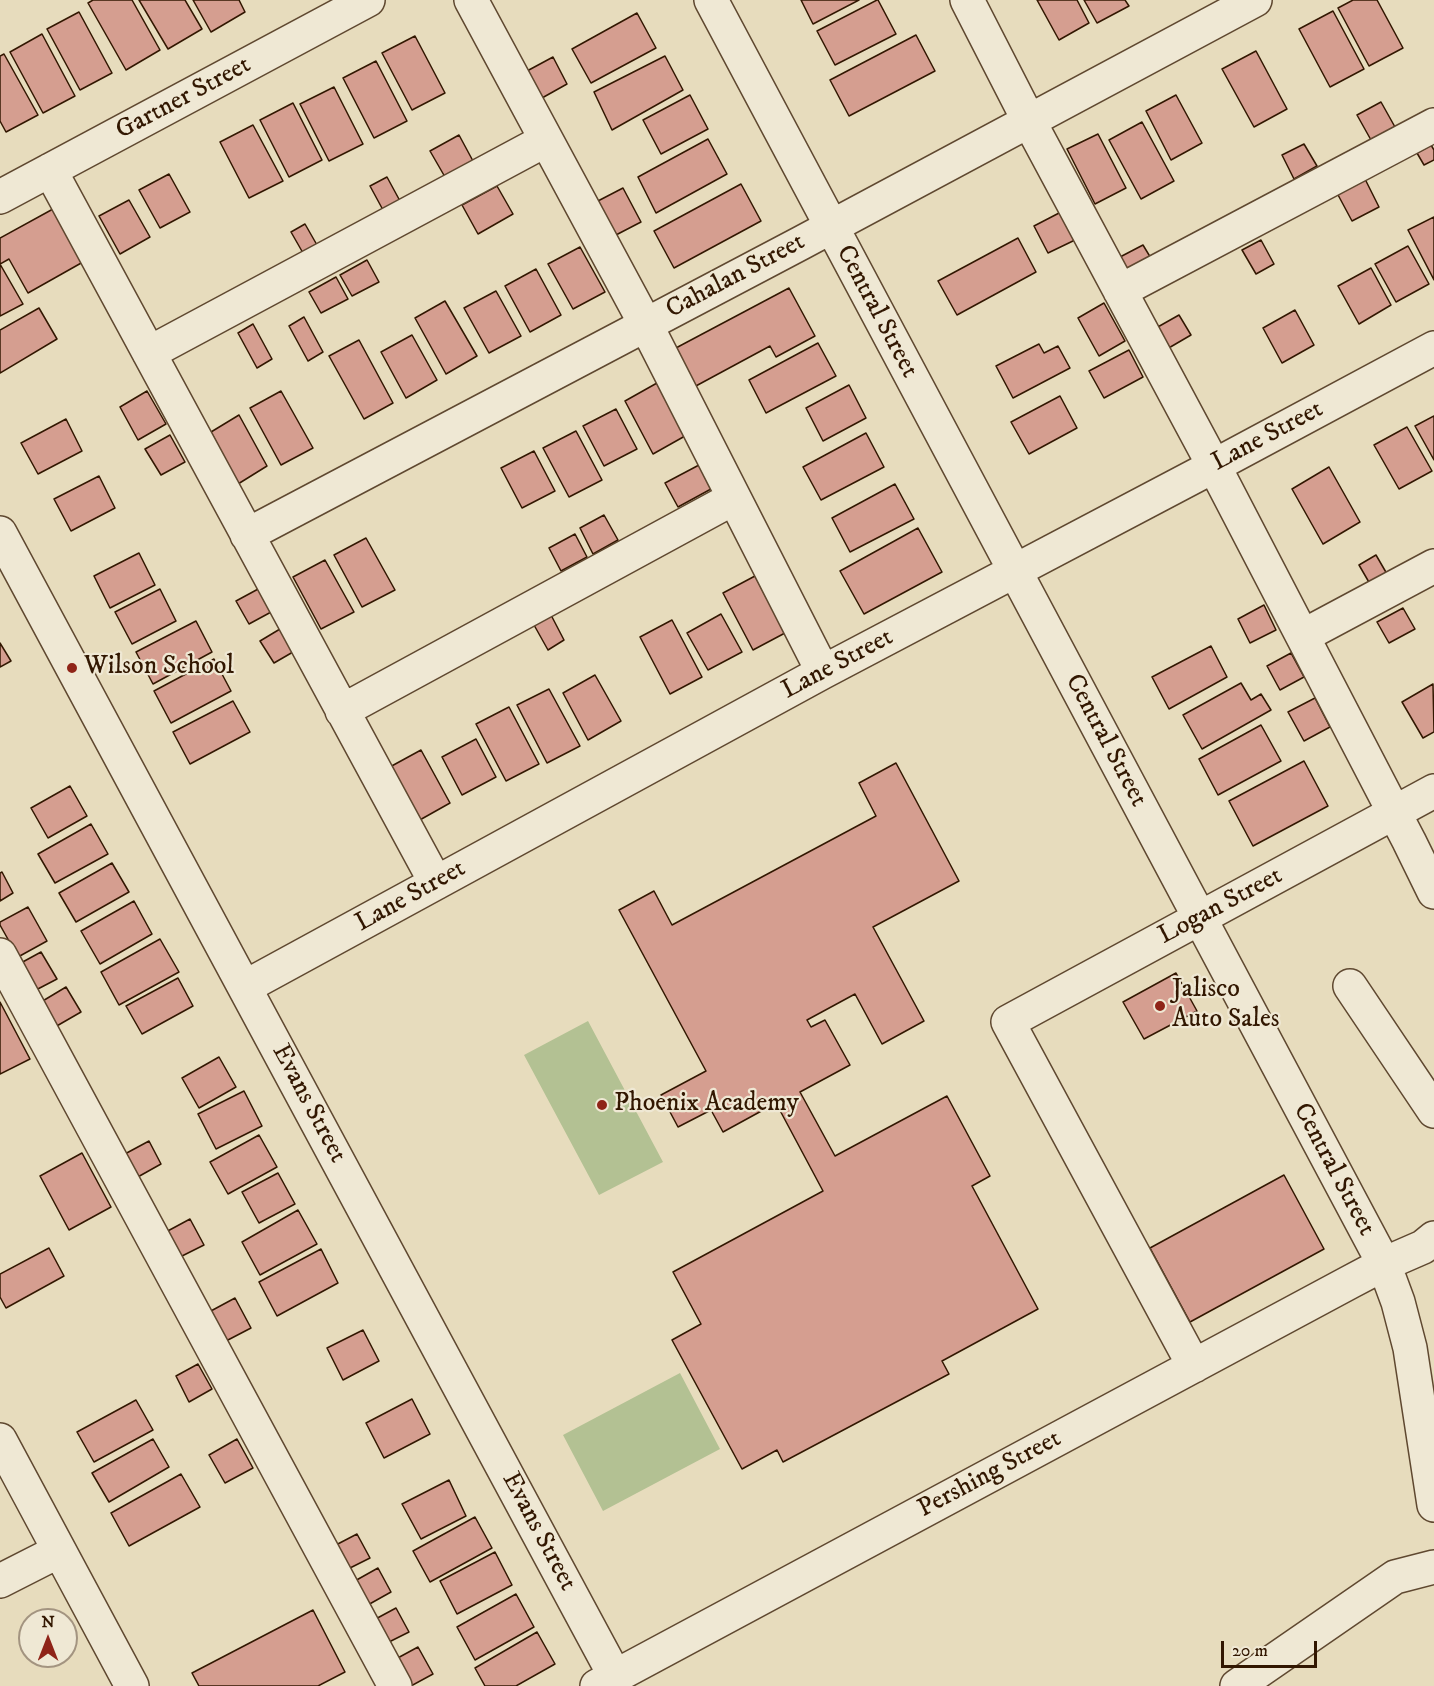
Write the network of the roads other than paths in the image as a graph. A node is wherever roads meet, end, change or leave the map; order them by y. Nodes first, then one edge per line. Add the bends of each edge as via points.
1 (368, 0) edge
2 (471, 0) edge
3 (711, 0) edge
4 (967, 0) edge
5 (1255, 0) edge
6 (1029, 121) junction
7 (1434, 125) edge
8 (546, 140) junction
9 (50, 170) junction
10 (0, 197) edge
11 (831, 227) junction
12 (1120, 291) junction
13 (646, 325) junction
14 (1434, 348) edge
15 (149, 353) junction
16 (1214, 466) junction
17 (734, 498) junction
18 (0, 533) edge
19 (247, 535) junction
20 (1434, 566) edge
21 (1015, 571) junction
22 (1303, 636) junction
23 (823, 672) junction
24 (342, 711) junction
25 (1434, 791) edge
26 (1395, 813) junction
27 (436, 883) junction
28 (1434, 892) edge
29 (1198, 918) junction
30 (0, 955) edge
31 (1350, 986) dead end
32 (245, 987) junction
33 (1434, 1111) edge
34 (1434, 1238) edge
35 (1384, 1264) junction
36 (1194, 1366) junction
37 (0, 1440) edge
38 (1434, 1504) edge
39 (59, 1551) junction
40 (1434, 1567) edge
41 (0, 1581) edge
42 (606, 1681) edge
43 (132, 1686) edge
44 (395, 1686) edge
45 (1237, 1686) edge

1 - 9 street, Gartner Street
2 - 8 street
3 - 11 street, Central Street
4 - 6 street
5 - 6 street, Cahalan Street
6 - 11 street, Cahalan Street
6 - 12 street
7 - 12 street
8 - 13 street
8 - 15 street
9 - 10 street, Gartner Street
9 - 15 street
11 - 13 street, Cahalan Street
11 - 21 street, Central Street
12 - 16 street
13 - 17 street
13 - 19 street, Cahalan Street
14 - 16 street, Lane Street
15 - 19 street
16 - 21 street, Lane Street
16 - 22 street
17 - 23 street
17 - 24 street
18 - 32 street, Evans Street
19 - 24 street
20 - 22 street
21 - 23 street, Lane Street
21 - 29 street, Central Street
22 - 26 street
23 - 27 street, Lane Street
24 - 27 street
25 - 26 street, Logan Street
26 - 28 street
26 - 29 street, Logan Street
27 - 32 street, Lane Street
29 - 35 street, Central Street
29 - 36 street, Logan Street via 1008,1022
30 - 44 street
31 - 33 street
32 - 42 street, Evans Street
34 - 35 street, Pershing Street
35 - 36 street, Pershing Street
35 - 38 street, Central Street via 1410,1348
36 - 42 street, Pershing Street
37 - 39 street
39 - 41 street
39 - 43 street
40 - 45 street via 1395,1577

